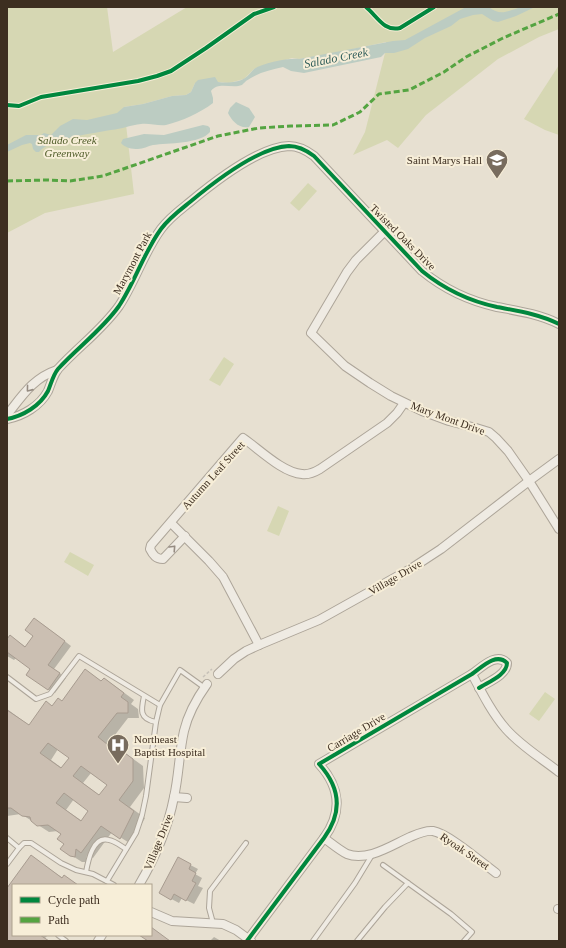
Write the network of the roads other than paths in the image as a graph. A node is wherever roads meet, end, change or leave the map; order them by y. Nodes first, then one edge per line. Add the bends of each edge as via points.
1 (350, 196) joint
2 (385, 232) junction
3 (559, 324) edge
4 (57, 370) junction
5 (404, 402) junction
6 (7, 415) edge
7 (7, 420) edge
8 (559, 460) edge
9 (529, 481) junction
10 (171, 523) junction
11 (559, 529) edge
12 (185, 536) junction
13 (259, 644) junction
14 (218, 674) road end
15 (472, 674) junction
16 (7, 677) edge
17 (206, 686) joint
18 (479, 688) junction
19 (144, 696) junction
20 (160, 705) junction
21 (156, 722) junction
22 (559, 772) edge
23 (174, 797) junction
24 (187, 798) dead end
25 (7, 838) edge
26 (324, 838) junction
27 (246, 843) dead end
28 (19, 848) junction
29 (126, 849) junction
30 (373, 853) junction
31 (7, 864) edge
32 (383, 865) dead end
33 (86, 872) junction
34 (496, 873) dead end
35 (107, 881) junction
36 (408, 883) junction
37 (112, 884) edge
38 (140, 884) edge
39 (152, 912) edge
40 (213, 924) junction
41 (59, 938) edge
42 (249, 940) edge
43 (66, 941) edge
44 (313, 941) edge
45 (357, 941) edge
46 (464, 941) edge

1 - 2 street, Twisted Oaks Drive
1 - 4 street, Marymont Park via 314,156 298,147 273,149 230,170 165,224 109,320
2 - 3 street, Twisted Oaks Drive via 422,271 452,292 495,307 538,315
2 - 5 street, Mary Mont Drive via 347,272 311,333 345,366 380,390
4 -> 6 street, Marymont Park via 35,381
4 - 7 street, Marymont Park via 42,400 34,407
5 - 9 street, Mary Mont Drive via 435,416 489,432 502,442
5 - 10 street, Autumn Leaf Street via 387,423 309,474 286,469 243,438
8 - 9 street, Village Drive
9 - 11 street, Mary Mont Drive
9 - 13 street, Village Drive via 441,549 412,568 319,620
10 - 12 street
10 -> 12 street, Autumn Leaf Street via 151,544 150,549 156,557 163,559
12 - 13 street via 223,577
13 - 14 street, Village Drive via 234,659
15 - 18 street
15 - 18 street, Carriage Drive via 494,659 500,658 507,663 504,672
15 - 26 street, Carriage Drive via 319,764 332,781 337,799 335,817
16 - 19 lane via 36,699 50,694 79,656
17 - 20 lane via 180,670
17 - 23 street, Village Drive via 184,730
18 - 22 street via 506,729 527,749
19 - 20 lane
19 - 21 lane via 142,715 147,720
20 - 21 lane
21 - 29 lane via 142,815 136,833
23 - 24 street
23 - 38 street, Village Drive via 168,824
25 - 28 lane
26 - 30 street, Ryoak Street via 346,854 362,856
26 - 42 street, Carriage Drive
27 - 40 lane via 210,891 209,908
28 - 31 lane
28 - 33 lane via 24,843 31,843 61,863
29 - 33 lane via 109,840 102,840 93,847
29 - 35 lane
30 - 34 street, Ryoak Street via 414,835 432,831 447,836
30 - 44 lane via 355,883
32 - 36 lane
33 - 35 lane
35 - 37 lane
36 - 45 lane
36 - 46 lane via 472,932
39 - 40 street via 172,921
40 - 42 street via 223,924
41 - 43 lane

